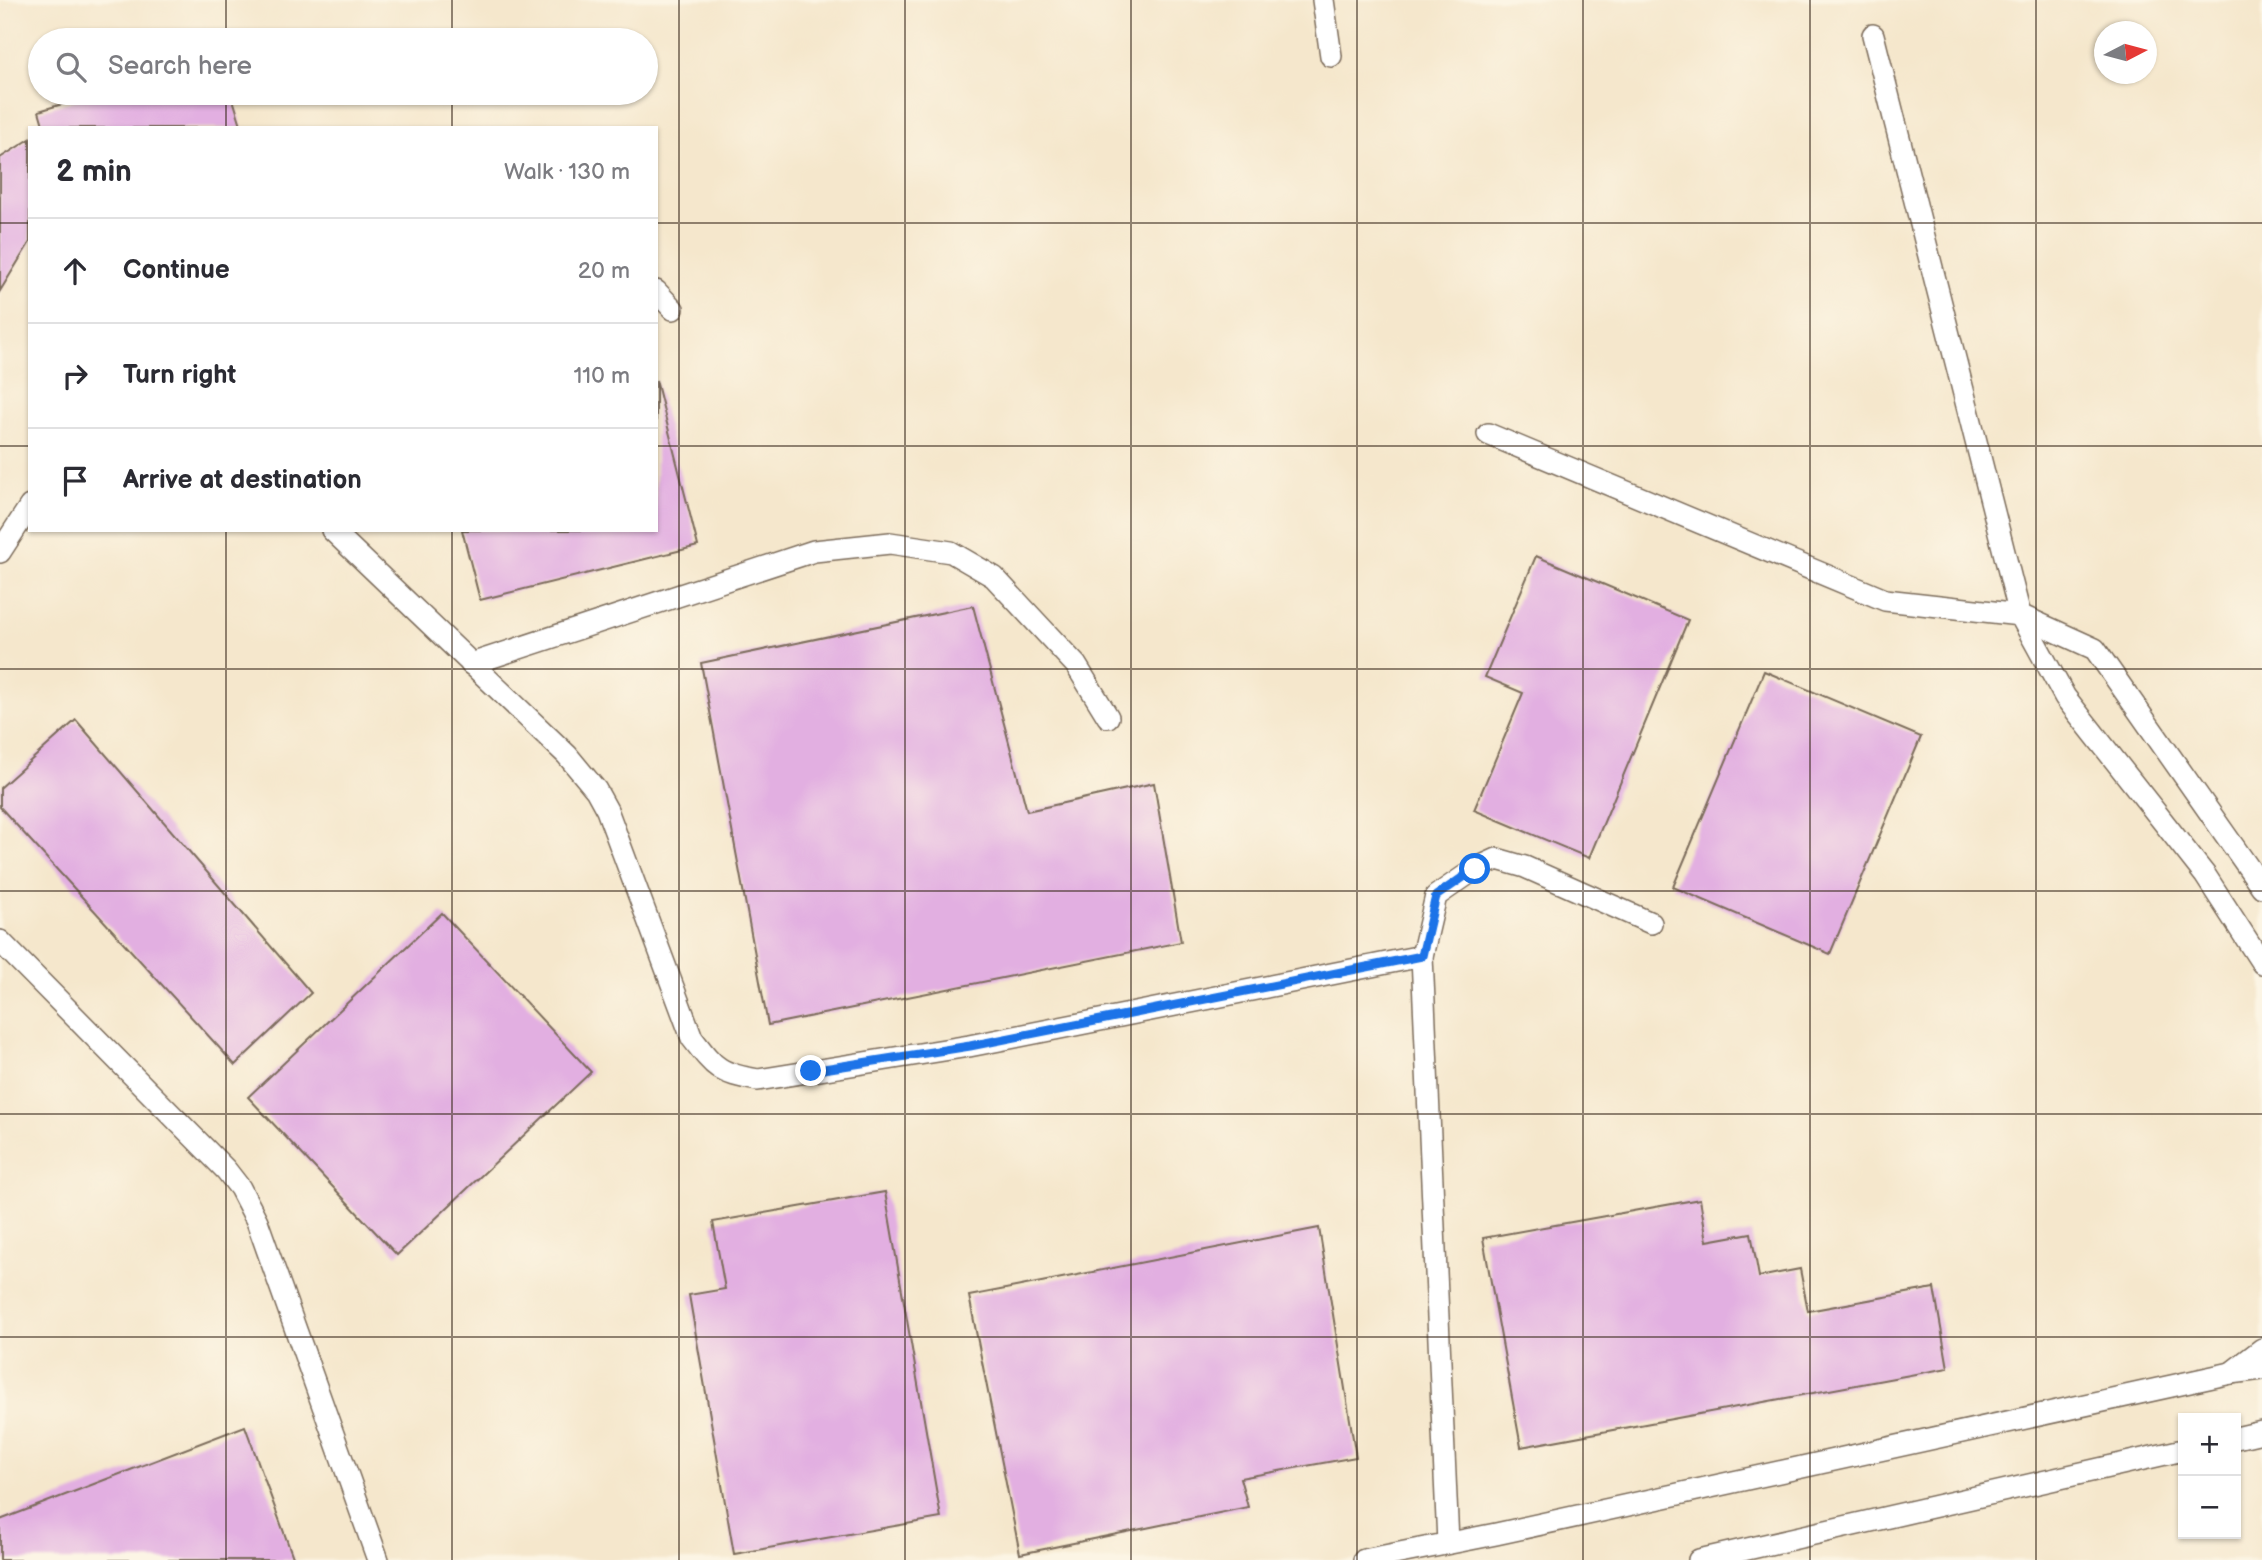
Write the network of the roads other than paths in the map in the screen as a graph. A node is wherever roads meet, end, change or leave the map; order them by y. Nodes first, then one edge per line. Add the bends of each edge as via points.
1 (1323, 0) edge
2 (1873, 35) dead end
3 (1331, 56) dead end
4 (658, 293) edge
5 (673, 309) dead end
6 (1488, 434) dead end
7 (28, 509) edge
8 (334, 532) edge
9 (0, 552) edge
10 (2020, 615) junction
11 (471, 664) junction
12 (1108, 718) dead end
13 (2262, 887) edge
14 (1651, 923) dead end
15 (0, 941) edge
16 (1422, 956) junction
17 (2262, 963) edge
18 (2262, 1349) edge
19 (2262, 1369) edge
20 (2231, 1373) junction
21 (2262, 1432) edge
22 (2241, 1437) edge
23 (2178, 1451) edge
24 (1448, 1543) junction
25 (378, 1560) edge
26 (1364, 1560) edge
27 (1699, 1560) edge

1 - 3 lane
2 - 10 lane
4 - 5 lane
6 - 10 lane via 1885,600
7 - 9 lane
8 - 11 lane
10 - 13 lane via 2095,649
10 - 17 lane via 2065,697 2204,875
11 - 12 lane via 814,551 890,543 951,552 994,577 1076,665
11 - 16 lane via 567,755 596,790 692,1038 713,1065 732,1076 758,1080 970,1046
14 - 16 lane via 1497,859 1436,896
15 - 25 lane via 240,1188 257,1221
16 - 24 lane
18 - 20 lane
19 - 20 lane
20 - 24 lane
21 - 22 lane
23 - 27 lane
24 - 26 lane

